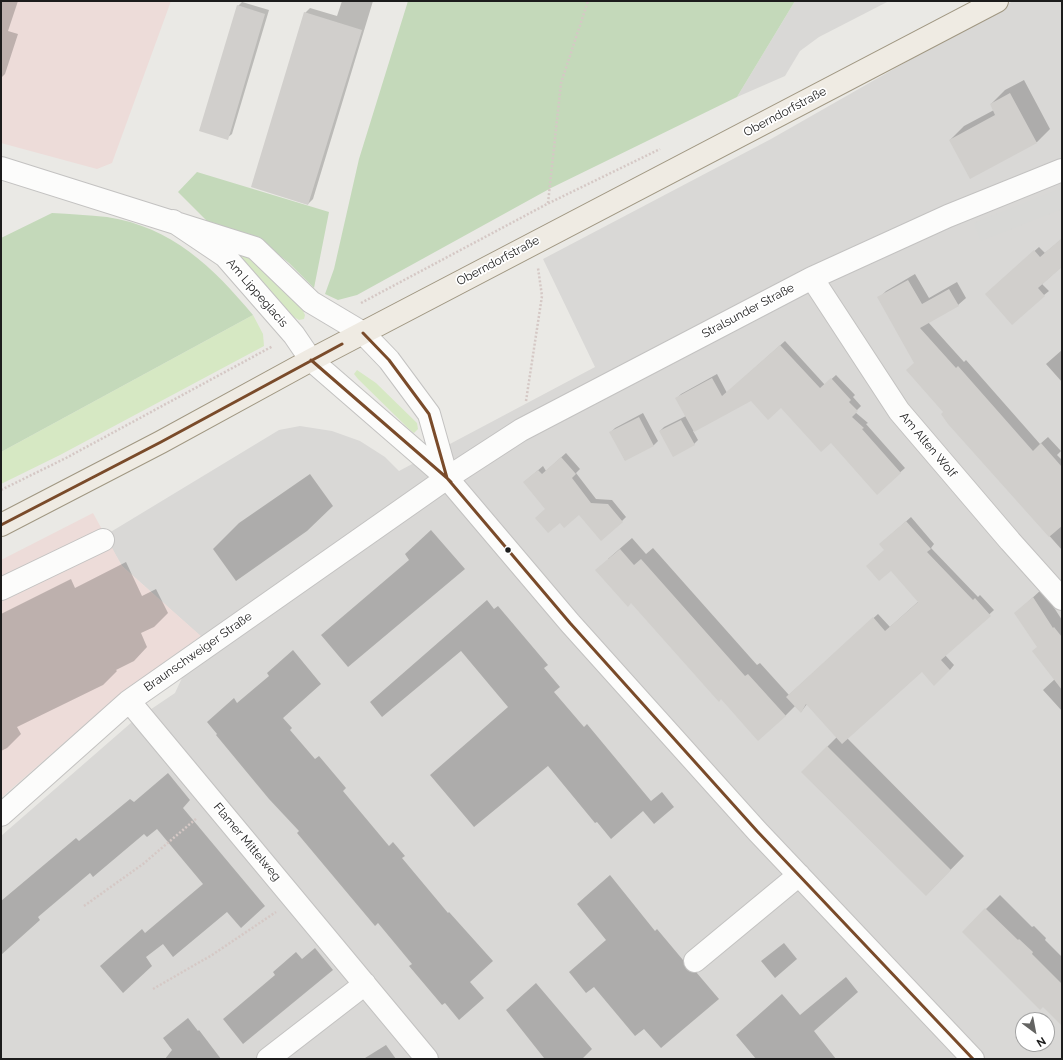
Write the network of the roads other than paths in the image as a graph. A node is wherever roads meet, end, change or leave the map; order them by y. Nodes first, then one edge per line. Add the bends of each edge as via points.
1 (996, 1) edge
2 (1, 168) edge
3 (1062, 170) edge
4 (173, 221) junction
5 (812, 278) junction
6 (363, 333) junction
7 (311, 360) junction
8 (447, 478) junction
9 (1, 525) edge
10 (103, 540) dead end
11 (1, 589) edge
12 (1062, 599) edge
13 (129, 701) junction
14 (1, 815) edge
15 (799, 875) junction
16 (695, 961) dead end
17 (365, 984) junction
18 (268, 1059) edge
19 (428, 1059) edge
20 (973, 1059) edge

1 - 6 main road, Oberndorfstraße
2 - 4 street, Am Lippeglacis
3 - 5 street, Stralsunder Straße via 948,216
4 - 6 street, Am Lippeglacis via 255,248 311,302
4 - 7 street, Am Lippeglacis via 225,256 294,335
5 - 8 street, Stralsunder Straße via 521,430
5 - 12 street, Am Alten Wolf via 899,411
6 - 7 main road, Oberndorfstraße
6 - 8 street, Am Lippeglacis via 389,360 429,414
7 - 8 street, Am Lippeglacis
7 - 9 main road, Oberndorfstraße
8 - 13 street, Braunschweiger Straße
8 - 15 street, Am Lippeglacis via 570,623
10 - 11 street
13 - 14 street, Braunschweiger Straße
13 - 17 street, Flamer Mittelweg
15 - 16 street
15 - 20 street, Am Lippeglacis
17 - 18 street
17 - 19 street, Flamer Mittelweg

